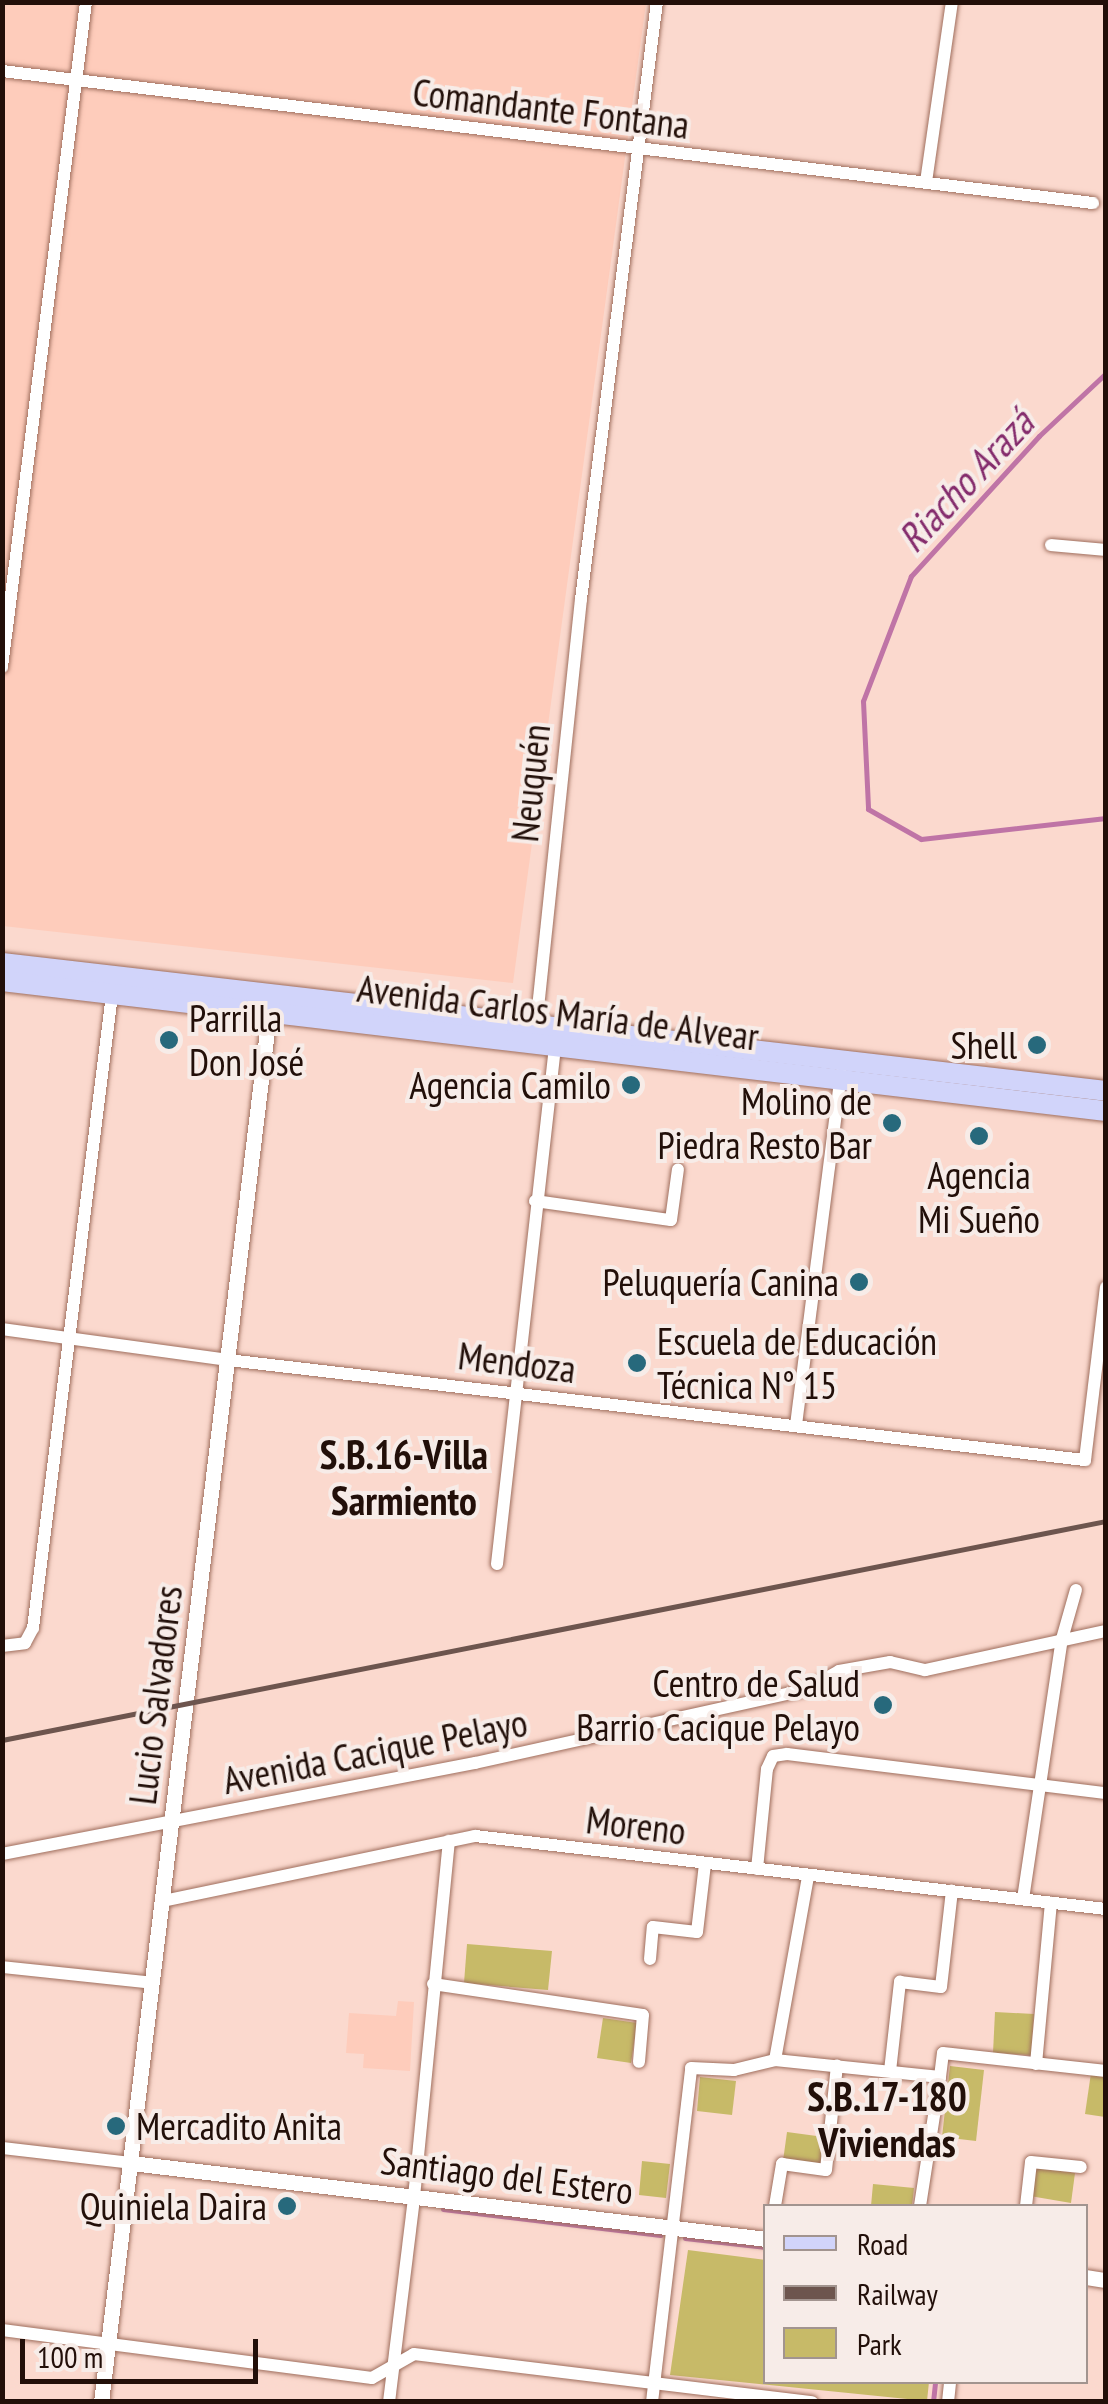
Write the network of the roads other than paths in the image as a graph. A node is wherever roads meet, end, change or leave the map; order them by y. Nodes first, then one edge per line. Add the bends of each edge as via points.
1 (86, 2) edge
2 (657, 2) edge
3 (952, 2) edge
4 (2, 71) edge
5 (77, 80) junction
6 (637, 149) junction
7 (926, 182) junction
8 (1093, 203) dead end
9 (1051, 545) dead end
10 (1106, 550) edge
11 (2, 667) edge
12 (2, 963) edge
13 (2, 981) edge
14 (114, 984) junction
15 (270, 1004) junction
16 (534, 1024) junction
17 (555, 1047) junction
18 (841, 1070) junction
19 (1106, 1091) edge
20 (1106, 1111) edge
21 (678, 1169) dead end
22 (535, 1201) junction
23 (1106, 1287) edge
24 (2, 1329) edge
25 (69, 1338) junction
26 (228, 1360) junction
27 (514, 1392) junction
28 (796, 1425) junction
29 (497, 1564) dead end
30 (1076, 1590) dead end
31 (1106, 1631) edge
32 (1062, 1639) junction
33 (7, 1646) edge
34 (1040, 1785) junction
35 (1106, 1793) edge
36 (172, 1822) junction
37 (448, 1841) junction
38 (2, 1854) edge
39 (705, 1864) junction
40 (757, 1869) junction
41 (808, 1876) junction
42 (952, 1891) junction
43 (1022, 1899) junction
44 (163, 1901) junction
45 (1051, 1902) junction
46 (1106, 1908) edge
47 (650, 1959) dead end
48 (2, 1967) edge
49 (154, 1983) junction
50 (432, 1984) junction
51 (775, 2060) junction
52 (639, 2062) dead end
53 (1036, 2064) junction
54 (838, 2066) junction
55 (890, 2071) junction
56 (1106, 2071) edge
57 (940, 2077) junction
58 (2, 2148) edge
59 (131, 2163) junction
60 (1081, 2167) dead end
61 (414, 2197) junction
62 (775, 2204) edge
63 (920, 2204) edge
64 (1026, 2204) edge
65 (674, 2228) junction
66 (763, 2238) edge
67 (2, 2330) edge
68 (109, 2342) junction
69 (393, 2366) junction
70 (654, 2382) junction
71 (802, 2401) edge
72 (101, 2402) edge
73 (389, 2402) edge
74 (652, 2402) edge

1 - 5 street
2 - 6 street, Neuquén
3 - 7 street
4 - 5 street, Comandante Fontana
5 - 6 street, Comandante Fontana
5 - 11 street
6 - 7 street, Comandante Fontana
6 - 16 street, Neuquén
7 - 8 street, Comandante Fontana
9 - 10 street
12 - 14 main road, Avenida Carlos María de Alvear
13 - 14 main road, Avenida Carlos María de Alvear
14 - 15 main road, Avenida Carlos María de Alvear
14 - 25 street
15 - 16 main road, Avenida Carlos María de Alvear
15 - 17 main road, Avenida Carlos María de Alvear
15 - 26 street, Lucio Salvadores
16 - 17 street
16 - 18 main road, Avenida Carlos María de Alvear
17 - 18 main road, Avenida Carlos María de Alvear
17 - 22 street
18 - 19 main road, Avenida Carlos María de Alvear
18 - 20 main road, Avenida Carlos María de Alvear
18 - 28 street
21 - 22 street via 671,1220
22 - 27 street
23 - 28 street, Mendoza via 1085,1460
24 - 25 street, Mendoza
25 - 26 street, Mendoza
25 - 33 street via 32,1628 25,1643
26 - 27 street, Mendoza
26 - 36 street, Lucio Salvadores
27 - 28 street, Mendoza
27 - 29 street
30 - 32 street
31 - 32 street, Avenida Cacique Pelayo
32 - 34 street
32 - 36 street, Avenida Cacique Pelayo via 925,1670 890,1662 839,1671 805,1690
34 - 35 street
34 - 40 street via 773,1756
34 - 43 street
36 - 38 street, Avenida Cacique Pelayo
36 - 44 street, Lucio Salvadores
37 - 39 street, Moreno via 475,1836
37 - 44 street, Moreno
37 - 50 street
39 - 40 street, Moreno
39 - 47 street via 697,1932 653,1927
40 - 41 street, Moreno
41 - 42 street, Moreno
41 - 51 street
42 - 43 street, Moreno
42 - 55 street via 941,1987 900,1982
43 - 45 street, Moreno
44 - 49 street, Lucio Salvadores
45 - 46 street, Moreno
45 - 53 street
48 - 49 street
49 - 59 street, Lucio Salvadores
50 - 52 street via 643,2015
50 - 61 street
51 - 54 street
51 - 65 street via 734,2070 691,2068
53 - 56 street
53 - 57 street via 942,2053
54 - 55 street
54 - 62 street via 826,2170 782,2164
55 - 57 street
57 - 63 street
58 - 59 street, Santiago del Estero
59 - 61 street, Santiago del Estero
59 - 68 street, Lucio Salvadores
60 - 64 street via 1031,2162
61 - 65 street, Santiago del Estero
61 - 69 street
65 - 66 street, Santiago del Estero
65 - 70 street
67 - 68 street
68 - 69 street via 372,2378
68 - 72 street, Lucio Salvadores
69 - 70 street via 414,2354
69 - 73 street
70 - 71 street
70 - 74 street

